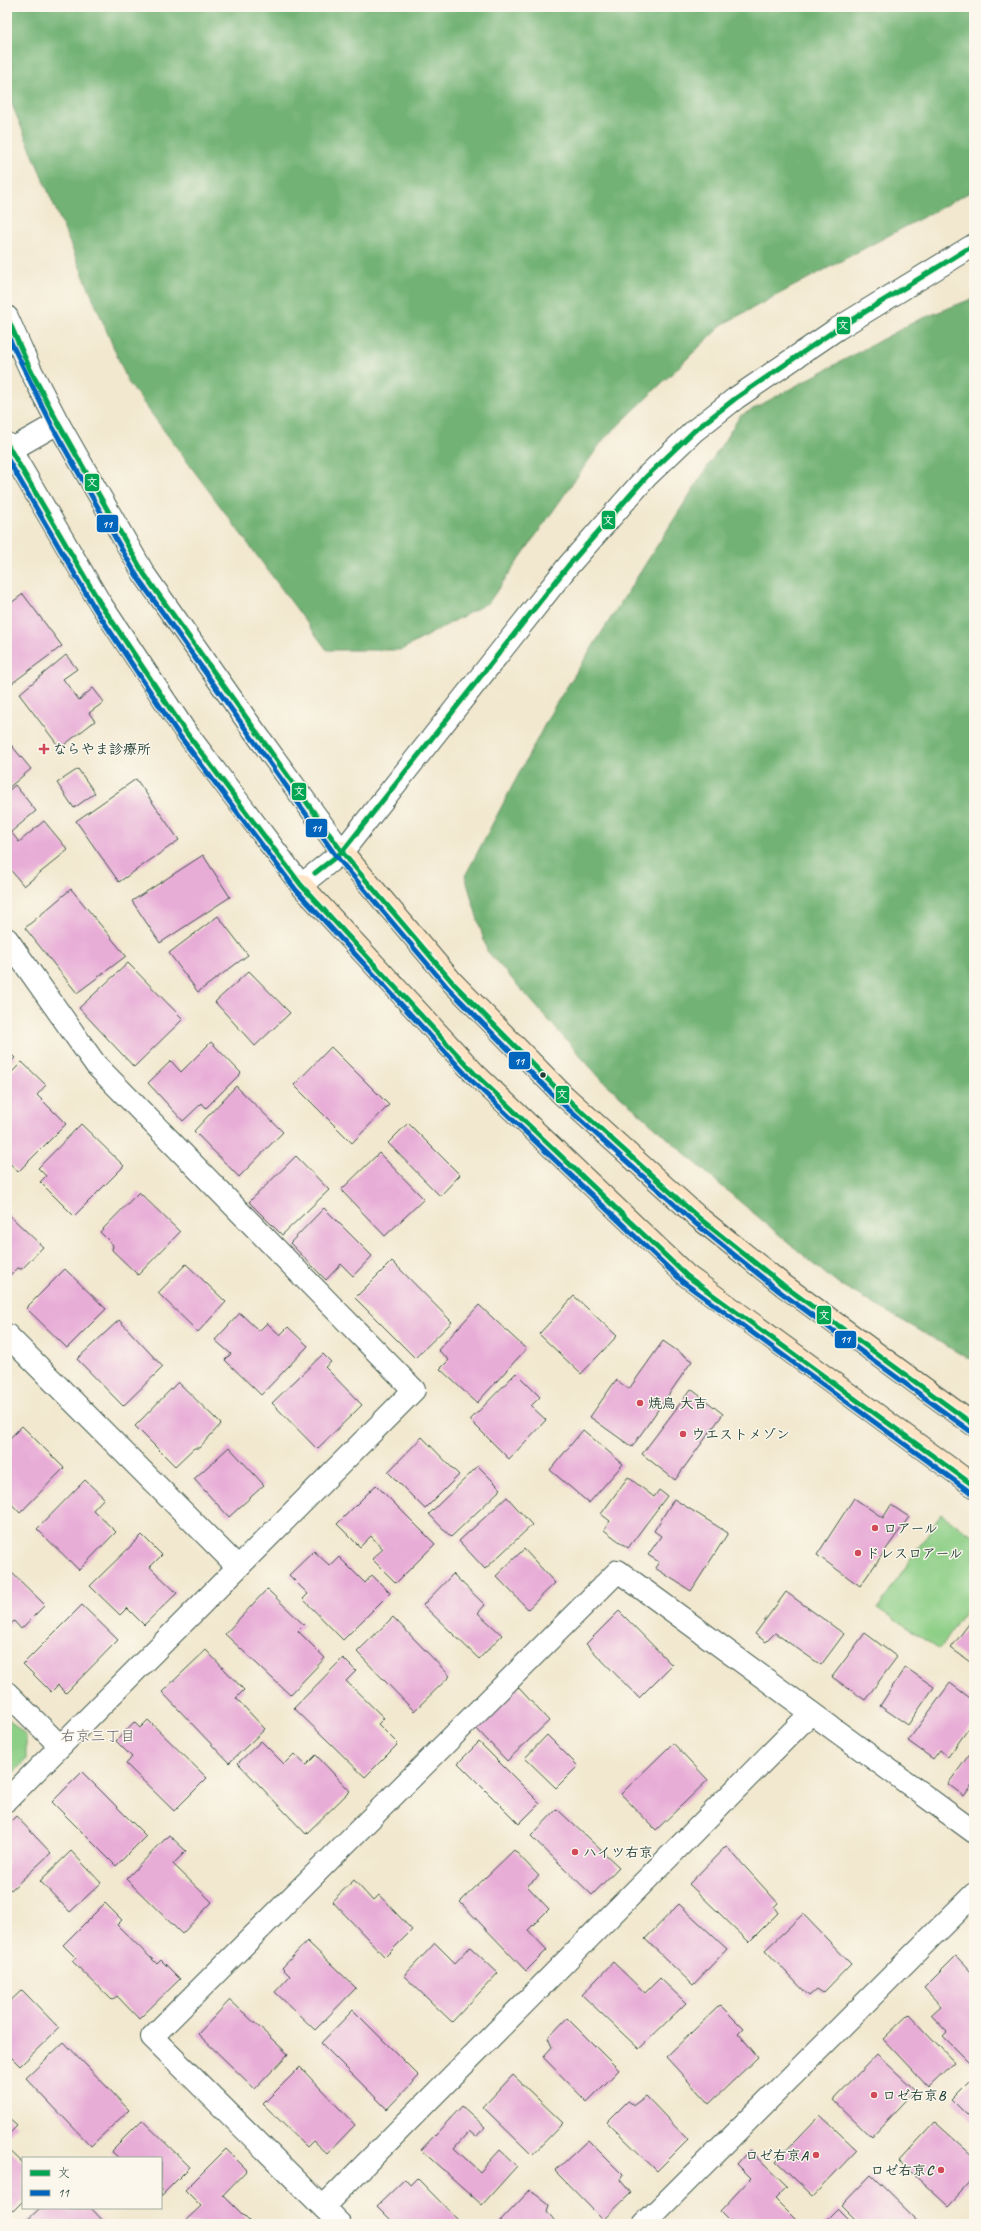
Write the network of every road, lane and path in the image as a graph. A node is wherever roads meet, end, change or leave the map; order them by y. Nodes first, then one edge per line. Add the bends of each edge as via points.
1 (974, 244) edge
2 (7, 318) edge
3 (58, 423) junction
4 (8, 448) edge
5 (342, 852) junction
6 (301, 885) junction
7 (7, 939) edge
8 (7, 1335) edge
9 (974, 1425) edge
10 (974, 1486) edge
11 (238, 1568) junction
12 (7, 1693) edge
13 (810, 1714) junction
14 (60, 1746) junction
15 (7, 1800) edge
16 (974, 1832) edge
17 (974, 1894) edge
18 (323, 2207) junction
19 (340, 2224) edge
20 (644, 2224) edge

1 - 5 street via 837,329 736,398 694,431 647,476 568,566
2 - 3 street
3 - 4 street
3 - 5 street via 144,574
4 - 6 street via 100,603 185,732
5 - 6 street
5 - 9 main road via 453,983 574,1104 699,1218 783,1285
6 - 10 main road via 475,1074 687,1276
7 - 11 street via 96,1065 414,1390
8 - 11 street
11 - 14 street
12 - 14 street
13 - 16 street
13 - 18 street
13 - 18 street via 618,1571 152,2037
14 - 15 street
17 - 20 street
18 - 19 street

